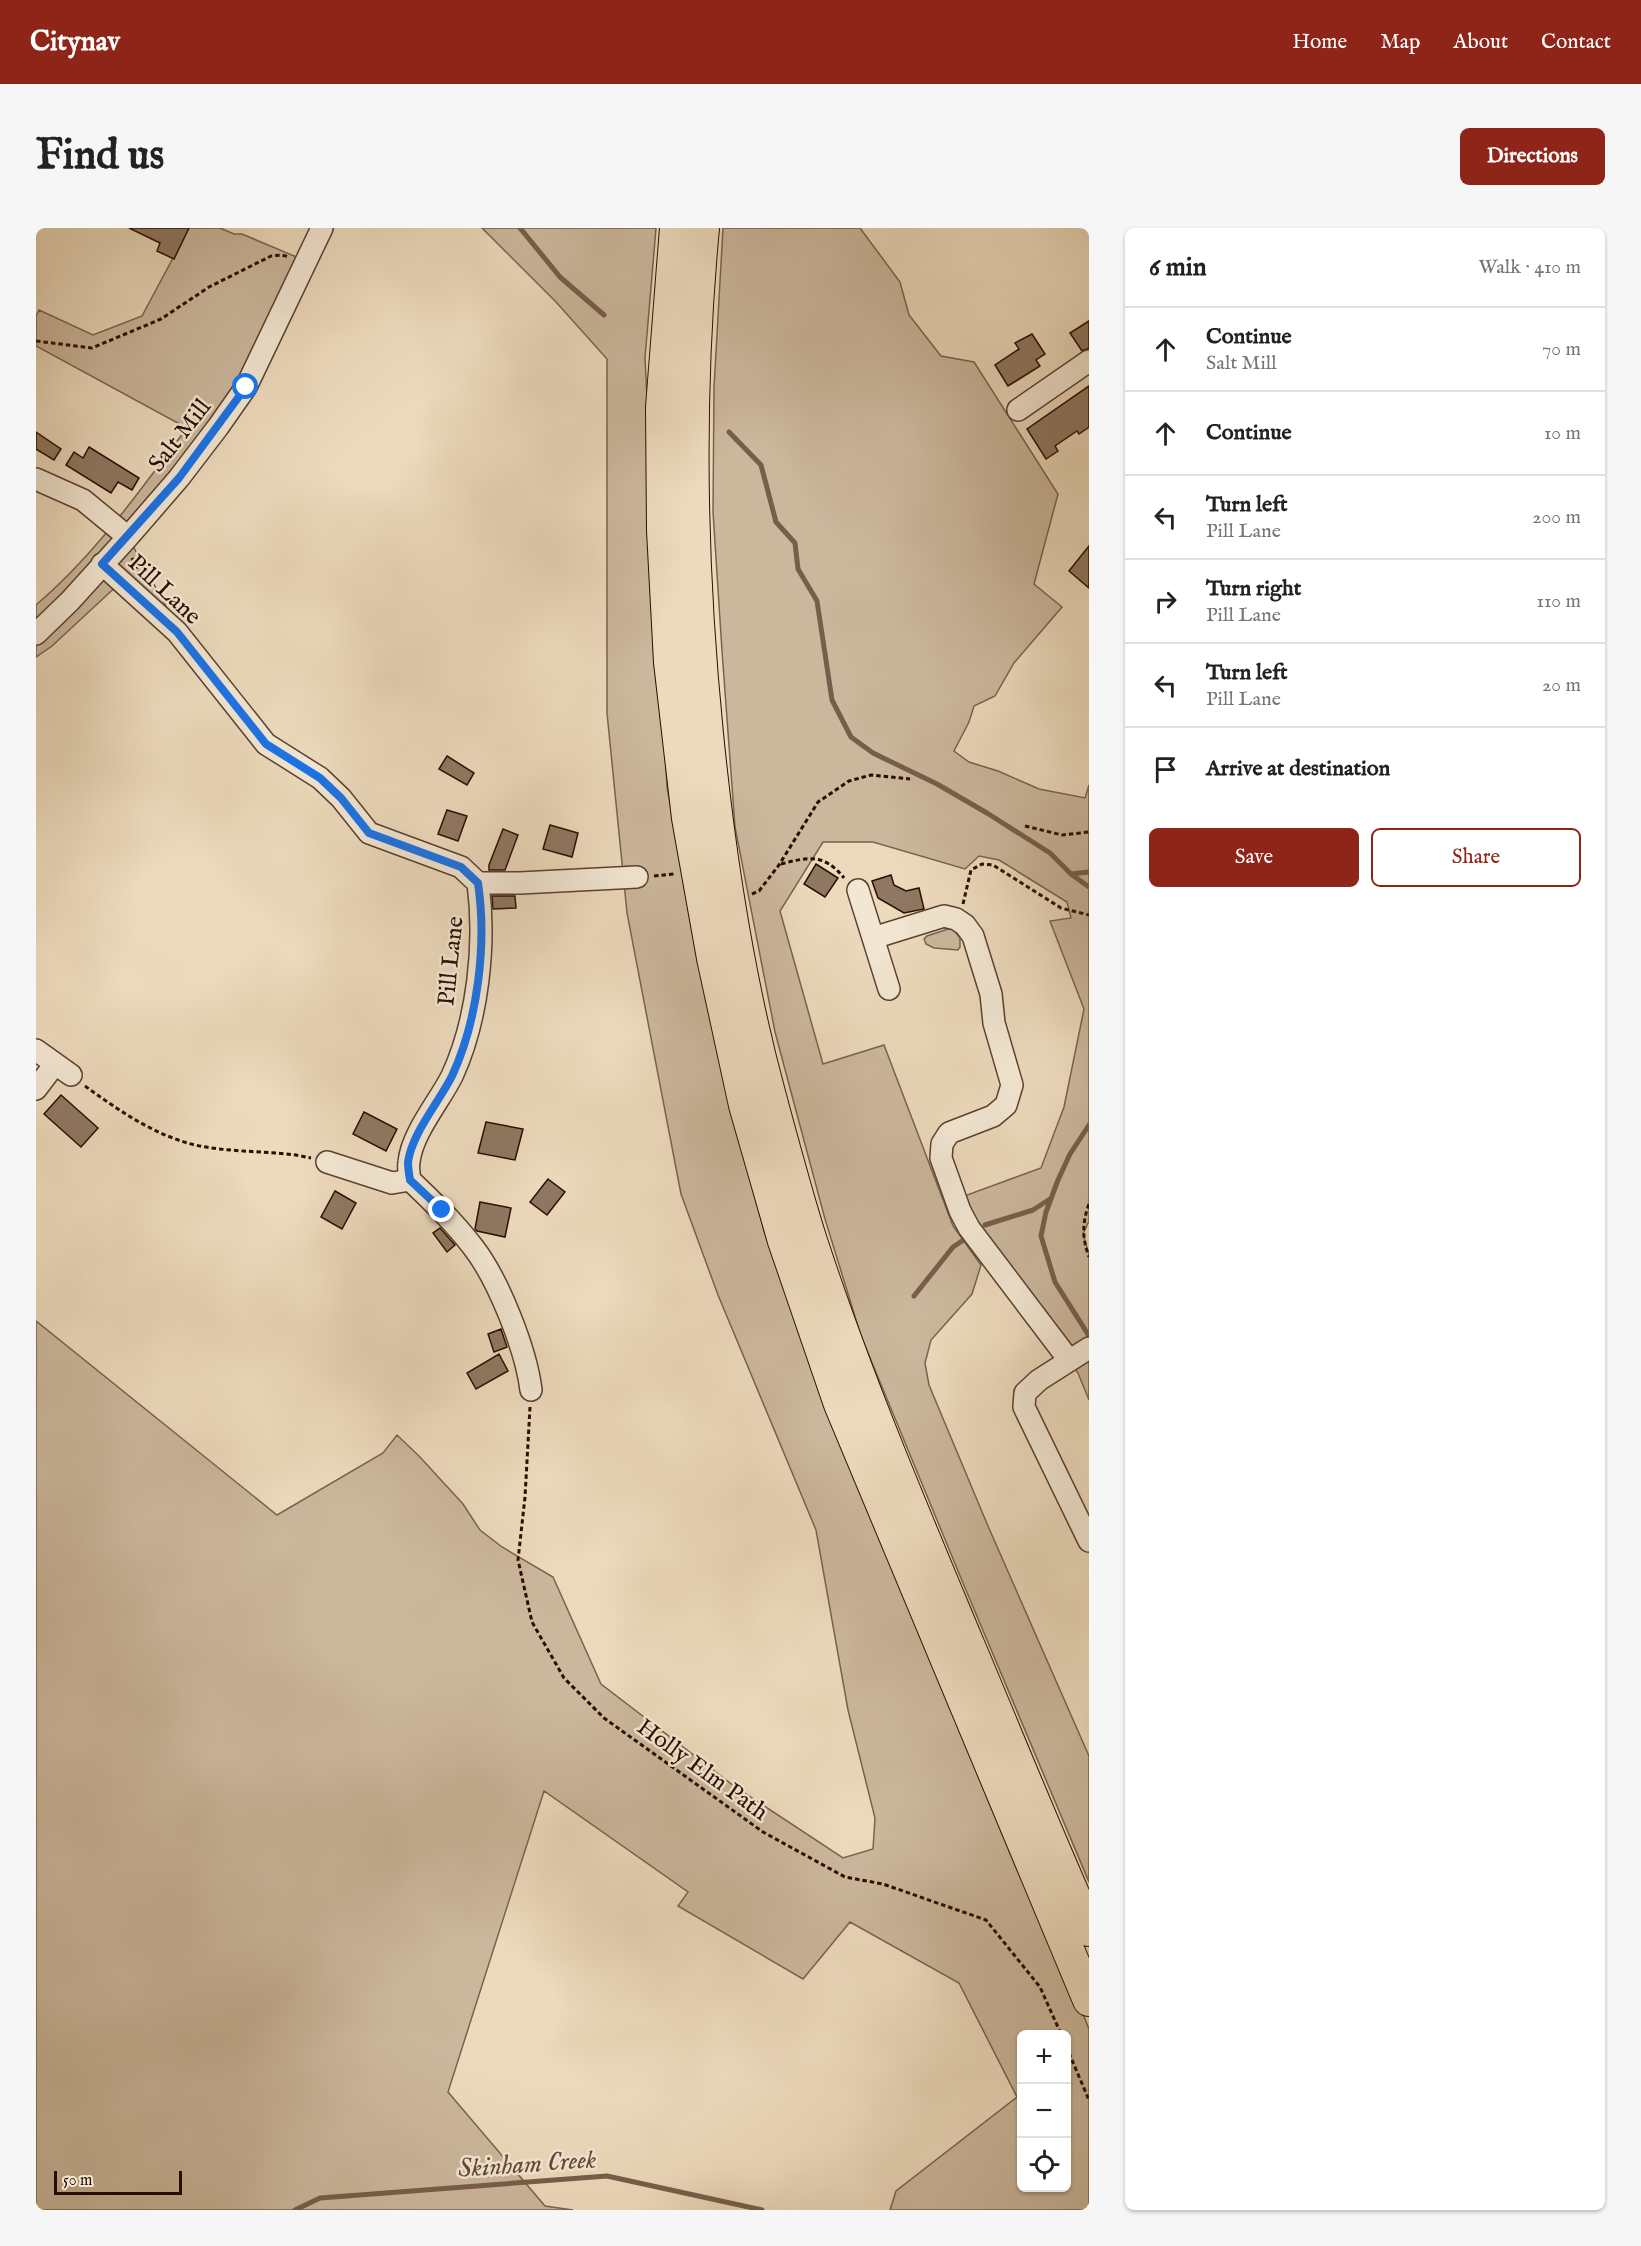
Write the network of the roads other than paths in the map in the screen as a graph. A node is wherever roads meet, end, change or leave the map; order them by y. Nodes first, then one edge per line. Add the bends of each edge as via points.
1 (322, 228) edge
2 (676, 228) edge
3 (703, 228) edge
4 (1089, 362) edge
5 (1018, 410) dead end
6 (36, 479) edge
7 (128, 537) junction
8 (102, 564) junction
9 (36, 634) edge
10 (637, 877) road end
11 (478, 883) junction
12 (858, 890) road end
13 (873, 938) junction
14 (889, 989) dead end
15 (36, 1050) edge
16 (36, 1089) edge
17 (327, 1162) road end
18 (410, 1180) junction
19 (1081, 1353) edge
20 (531, 1390) road end
21 (1089, 1541) edge
22 (1089, 1930) edge
23 (1089, 2000) edge

1 - 7 street, Salt Mill via 246,387 179,478
2 - 23 highway via 662,407 670,662 688,818 712,958 745,1106 784,1241 840,1404
3 - 22 highway via 692,465 699,654 715,808 737,955 767,1089 810,1237 870,1405
4 - 5 street
6 - 7 street, Pill Lane via 83,500
7 - 8 street, Salt Mill
8 - 9 street, Salt Mill
8 - 11 street, Pill Lane via 177,632 266,744 320,778 369,833 461,867
10 - 11 street
11 - 18 street, Pill Lane via 482,941 477,989 459,1058 408,1162
12 - 13 street
13 - 14 street
13 - 19 street via 944,916 965,925 973,936 1012,1085 1006,1105 993,1116 949,1133 942,1144 941,1158 969,1228
15 - 16 street via 63,1070
17 - 18 street via 392,1183
18 - 20 street via 442,1210 474,1249 498,1291 524,1352
19 - 21 street via 1025,1393 1024,1407

